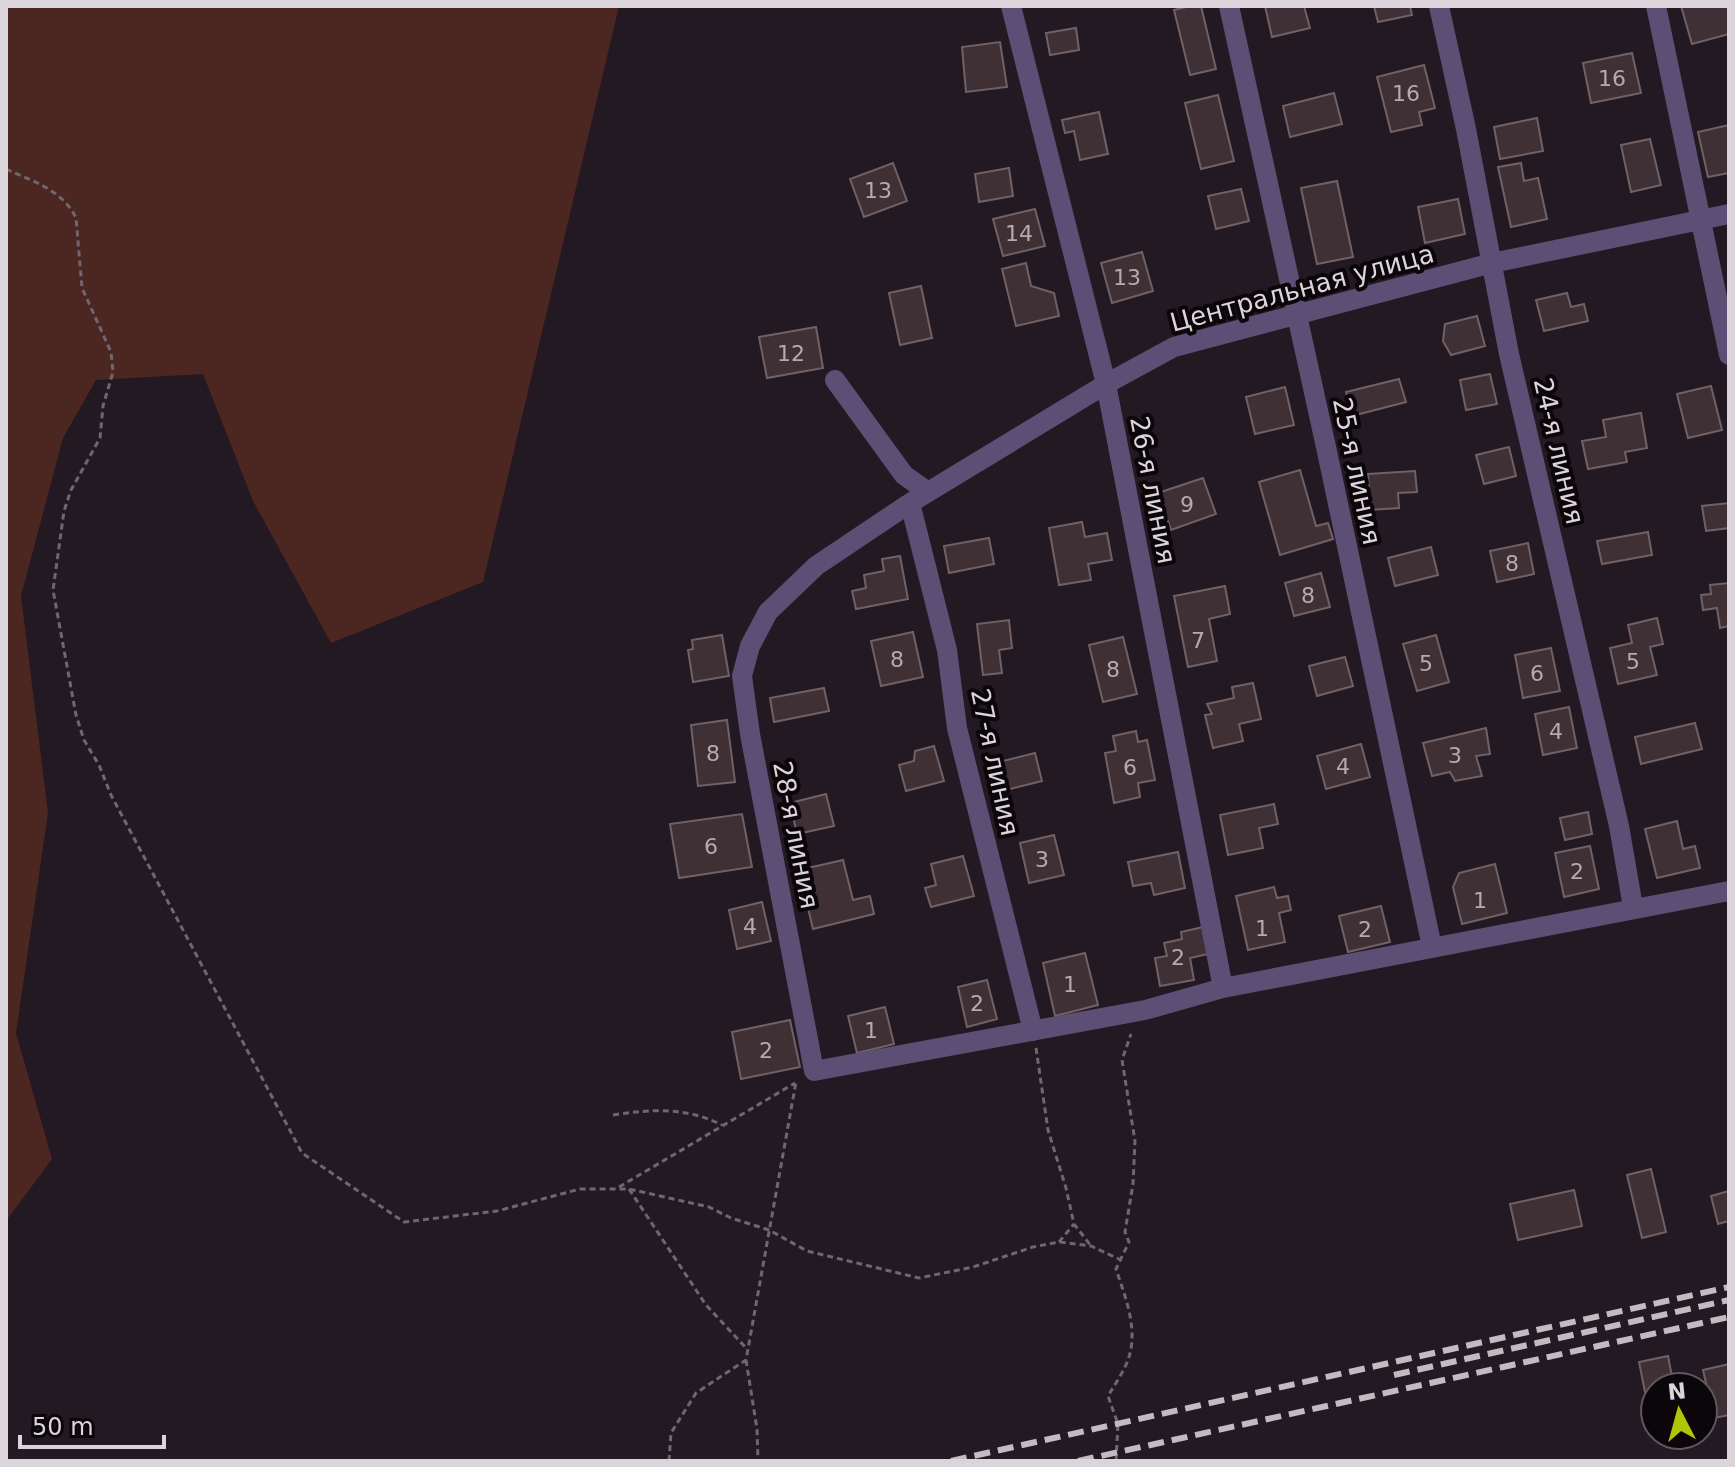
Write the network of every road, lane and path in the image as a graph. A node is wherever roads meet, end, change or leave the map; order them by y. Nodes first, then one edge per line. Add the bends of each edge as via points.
1 (1011, 6) edge
2 (1229, 6) edge
3 (1439, 6) edge
4 (1656, 6) edge
5 (6, 169) edge
6 (1729, 214) edge
7 (1701, 220) junction
8 (1492, 263) junction
9 (1296, 317) junction
10 (1729, 355) edge
11 (835, 380) dead end
12 (1106, 384) junction
13 (919, 498) junction
14 (768, 612) joint
15 (1729, 891) edge
16 (1633, 907) junction
17 (1432, 947) junction
18 (1223, 988) junction
19 (1145, 1010) junction
20 (1033, 1031) junction
21 (814, 1071) junction
22 (796, 1082) junction
23 (613, 1115) dead end
24 (722, 1125) junction
25 (616, 1189) junction
26 (629, 1189) junction
27 (1074, 1224) junction
28 (769, 1230) junction
29 (1059, 1242) junction
30 (1091, 1246) junction
31 (1119, 1259) junction
32 (747, 1349) junction
33 (746, 1360) junction
34 (669, 1461) edge
35 (758, 1461) edge
36 (1116, 1461) edge

1 - 12 street, 26-я линия
2 - 9 street, 25-я линия
3 - 8 street, 24-я линия
4 - 7 street
5 - 25 path via 56,192 73,210 82,288 111,352 113,372 100,438 64,511 53,590 76,715 111,795 302,1153 404,1222 497,1211 580,1189
6 - 7 street, Центральная улица
7 - 8 street, Центральная улица
7 - 10 street
8 - 9 street, Центральная улица
8 - 16 street, 24-я линия
9 - 12 street, Центральная улица via 1174,347
9 - 17 street, 25-я линия
11 - 13 street
12 - 13 street, Центральная улица
12 - 18 street, 26-я линия
13 - 14 street, Центральная улица via 816,566
13 - 20 street, 27-я линия via 957,728
14 - 21 street, 28-я линия via 742,676
15 - 16 street
16 - 17 street
17 - 18 street
18 - 19 street
19 - 20 street
19 - 31 path via 1122,1060 1135,1141 1125,1232 1129,1242
20 - 21 street
20 - 27 path via 1048,1130
21 - 22 path
22 - 24 path
22 - 28 path
23 - 24 path via 674,1109
24 - 25 path
25 - 26 path
26 - 28 path via 709,1207
26 - 32 path via 706,1305
27 - 29 path
27 - 30 path
28 - 29 path via 807,1251 919,1278
28 - 32 path
29 - 30 path
30 - 31 path
31 - 36 path via 1116,1269 1133,1340 1129,1360 1108,1396 1118,1424
32 - 33 path
33 - 34 path via 696,1393 671,1433
33 - 35 path

